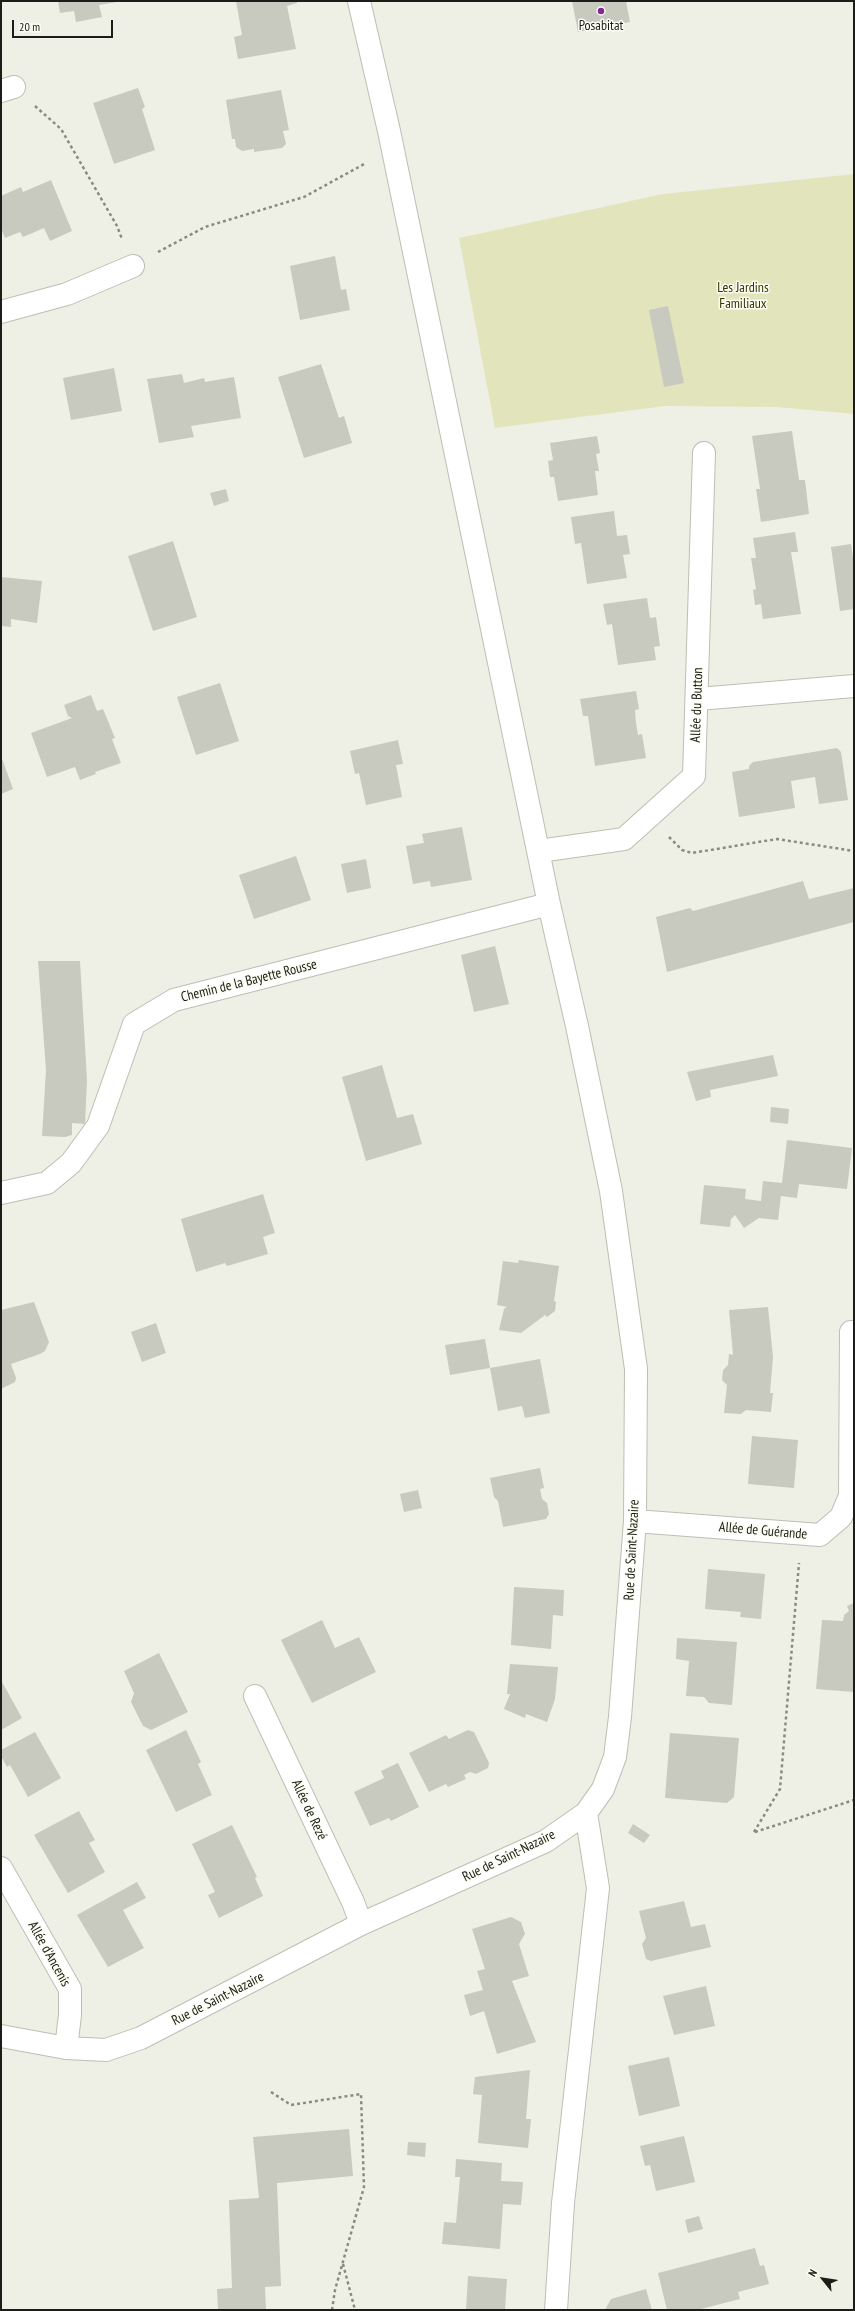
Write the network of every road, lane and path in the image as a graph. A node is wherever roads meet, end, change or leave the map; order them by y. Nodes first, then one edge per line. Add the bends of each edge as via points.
1 (359, 1) edge
2 (7, 89) edge
3 (391, 149) junction
4 (133, 266) junction
5 (1, 312) edge
6 (704, 452) dead end
7 (854, 686) edge
8 (698, 699) junction
9 (650, 816) junction
10 (854, 851) edge
11 (538, 852) junction
12 (549, 904) junction
13 (1, 1193) edge
14 (851, 1332) dead end
15 (635, 1521) junction
16 (802, 1534) junction
17 (255, 1696) dead end
18 (854, 1800) edge
19 (586, 1813) junction
20 (1, 1868) edge
21 (361, 1924) junction
22 (1, 2036) edge
23 (66, 2048) junction
24 (271, 2092) dead end
25 (342, 2264) junction
26 (332, 2310) edge
27 (355, 2310) edge
28 (556, 2310) edge

1 - 3 street, Rue de Saint-Nazaire
2 - 4 path via 61,129 117,226
3 - 4 path via 304,197 205,227
3 - 11 street, Rue de Saint-Nazaire
4 - 5 street via 67,294
6 - 8 street, Allée du Button
7 - 8 street
8 - 9 street, Allée du Button via 694,776
9 - 10 path via 682,850 692,853 777,839
9 - 11 street, Allée du Button via 624,839
11 - 12 street, Rue de Saint-Nazaire
12 - 13 street, Chemin de la Bayette Rousse via 174,1000 134,1024 98,1126 70,1163 47,1183
12 - 15 street, Rue de Saint-Nazaire via 611,1190 636,1369
14 - 16 street, Allée de Guérande via 850,1496 842,1517 820,1535
15 - 16 street, Allée de Guérande
15 - 19 street, Rue de Saint-Nazaire via 615,1757 603,1789
16 - 18 path via 780,1789 754,1832
17 - 21 street, Allée de Rezé via 353,1902
19 - 21 street, Rue de Saint-Nazaire via 546,1841
19 - 28 street via 598,1888 563,2203
20 - 23 street, Allée d'Ancenis via 70,1990
21 - 23 street, Rue de Saint-Nazaire via 141,2038 106,2050
22 - 23 street, Rue de Saint-Nazaire
24 - 25 path via 291,2105 361,2094 364,2187
25 - 26 path
25 - 27 path

